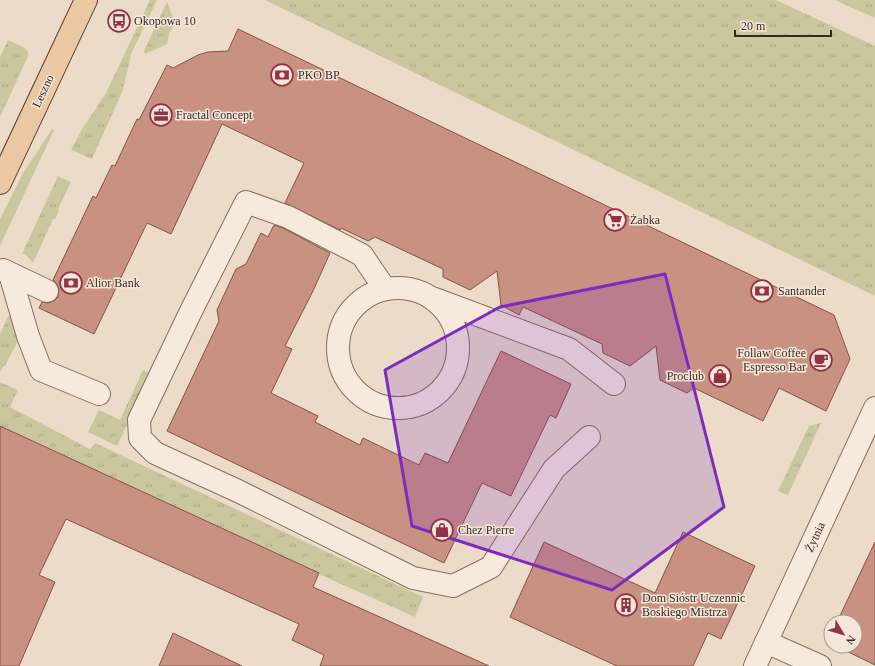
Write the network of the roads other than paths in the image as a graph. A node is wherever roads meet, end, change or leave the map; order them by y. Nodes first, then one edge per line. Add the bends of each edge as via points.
1 (86, 0) edge
2 (0, 183) edge
3 (5, 271) edge
4 (385, 289) junction
5 (47, 291) dead end
6 (434, 299) junction
7 (614, 384) dead end
8 (99, 394) dead end
9 (875, 408) edge
10 (589, 438) dead end
11 (766, 642) junction
12 (755, 666) edge
13 (820, 666) edge

1 - 2 main road, Leszno
3 - 5 street
3 - 8 street via 41,370
4 - 6 street via 402,287 419,291
4 - 6 street via 369,295 355,306 345,320 338,354 351,384 363,396 378,404 394,408 411,406 441,391 451,377 457,361 459,343 455,326 446,311
4 - 10 street via 362,255 288,217 246,202 139,420 140,438 155,453 413,578 453,586 491,567 554,469
6 - 7 street via 569,349
9 - 11 street, Żytnia
11 - 12 street, Żytnia
11 - 13 street

